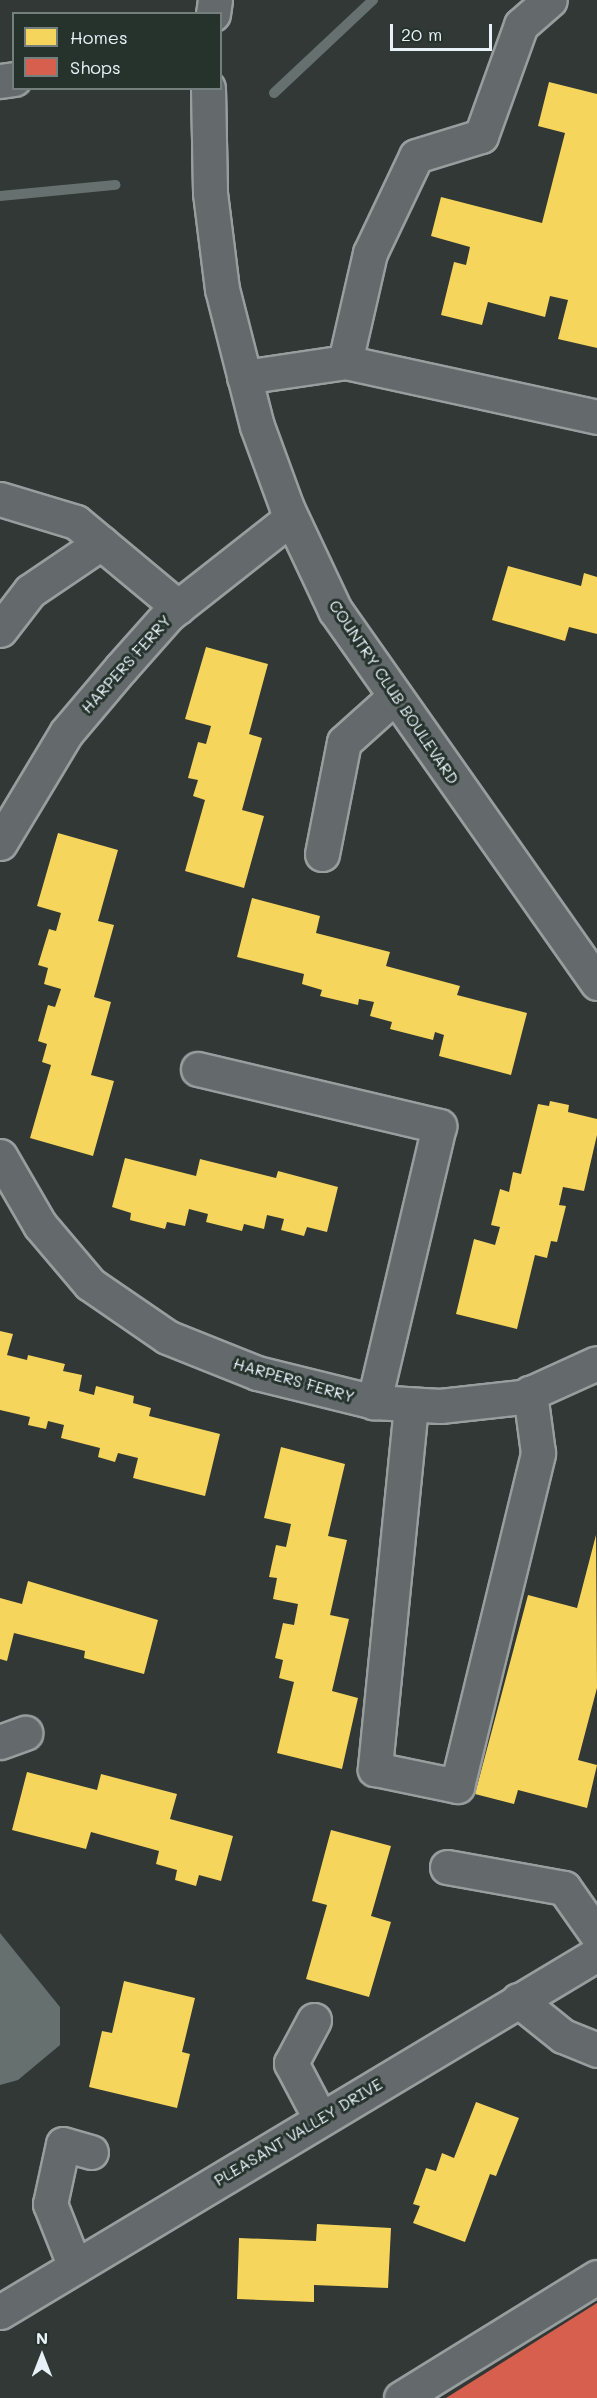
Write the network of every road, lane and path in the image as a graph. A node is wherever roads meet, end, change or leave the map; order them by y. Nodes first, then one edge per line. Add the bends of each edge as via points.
1 (550, 0) edge
2 (208, 90) edge
3 (345, 362) junction
4 (244, 377) junction
5 (597, 417) edge
6 (0, 499) edge
7 (291, 518) junction
8 (101, 543) junction
9 (178, 607) junction
10 (0, 630) edge
11 (394, 697) junction
12 (0, 843) edge
13 (322, 854) dead end
14 (597, 983) edge
15 (198, 1069) dead end
16 (0, 1156) edge
17 (597, 1363) edge
18 (530, 1393) junction
19 (374, 1402) junction
20 (411, 1406) junction
21 (447, 1867) dead end
22 (597, 1935) edge
23 (597, 1954) edge
24 (518, 2000) junction
25 (315, 2020) dead end
26 (597, 2050) edge
27 (320, 2118) junction
28 (91, 2152) dead end
29 (75, 2267) junction
30 (597, 2277) edge
31 (0, 2312) edge
32 (400, 2398) edge

1 - 3 street via 521,25 481,136 416,156 370,253
2 - 4 street, COUNTRY CLUB BOULEVARD via 214,235 222,290
3 - 4 street
3 - 5 street
4 - 7 street, COUNTRY CLUB BOULEVARD via 268,459
6 - 8 street via 76,522
7 - 9 street, HARPERS FERRY
7 - 11 street, COUNTRY CLUB BOULEVARD via 335,610
8 - 9 street
8 - 10 street via 30,591
9 - 12 street, HARPERS FERRY via 66,733
11 - 13 street via 344,742
11 - 14 street, COUNTRY CLUB BOULEVARD
15 - 19 street via 439,1126
16 - 19 street, HARPERS FERRY via 40,1225 90,1284 166,1337 257,1373
17 - 18 street, HARPERS FERRY
18 - 20 street, HARPERS FERRY via 477,1403
18 - 20 street via 538,1453 457,1786 375,1769
19 - 20 street, HARPERS FERRY
21 - 22 street via 564,1888
23 - 24 street, PLEASANT VALLEY DRIVE
24 - 26 street via 563,2036
24 - 27 street, PLEASANT VALLEY DRIVE
25 - 27 street via 291,2063
27 - 29 street, PLEASANT VALLEY DRIVE
28 - 29 street via 63,2144 50,2204
29 - 31 street, PLEASANT VALLEY DRIVE
30 - 32 street

